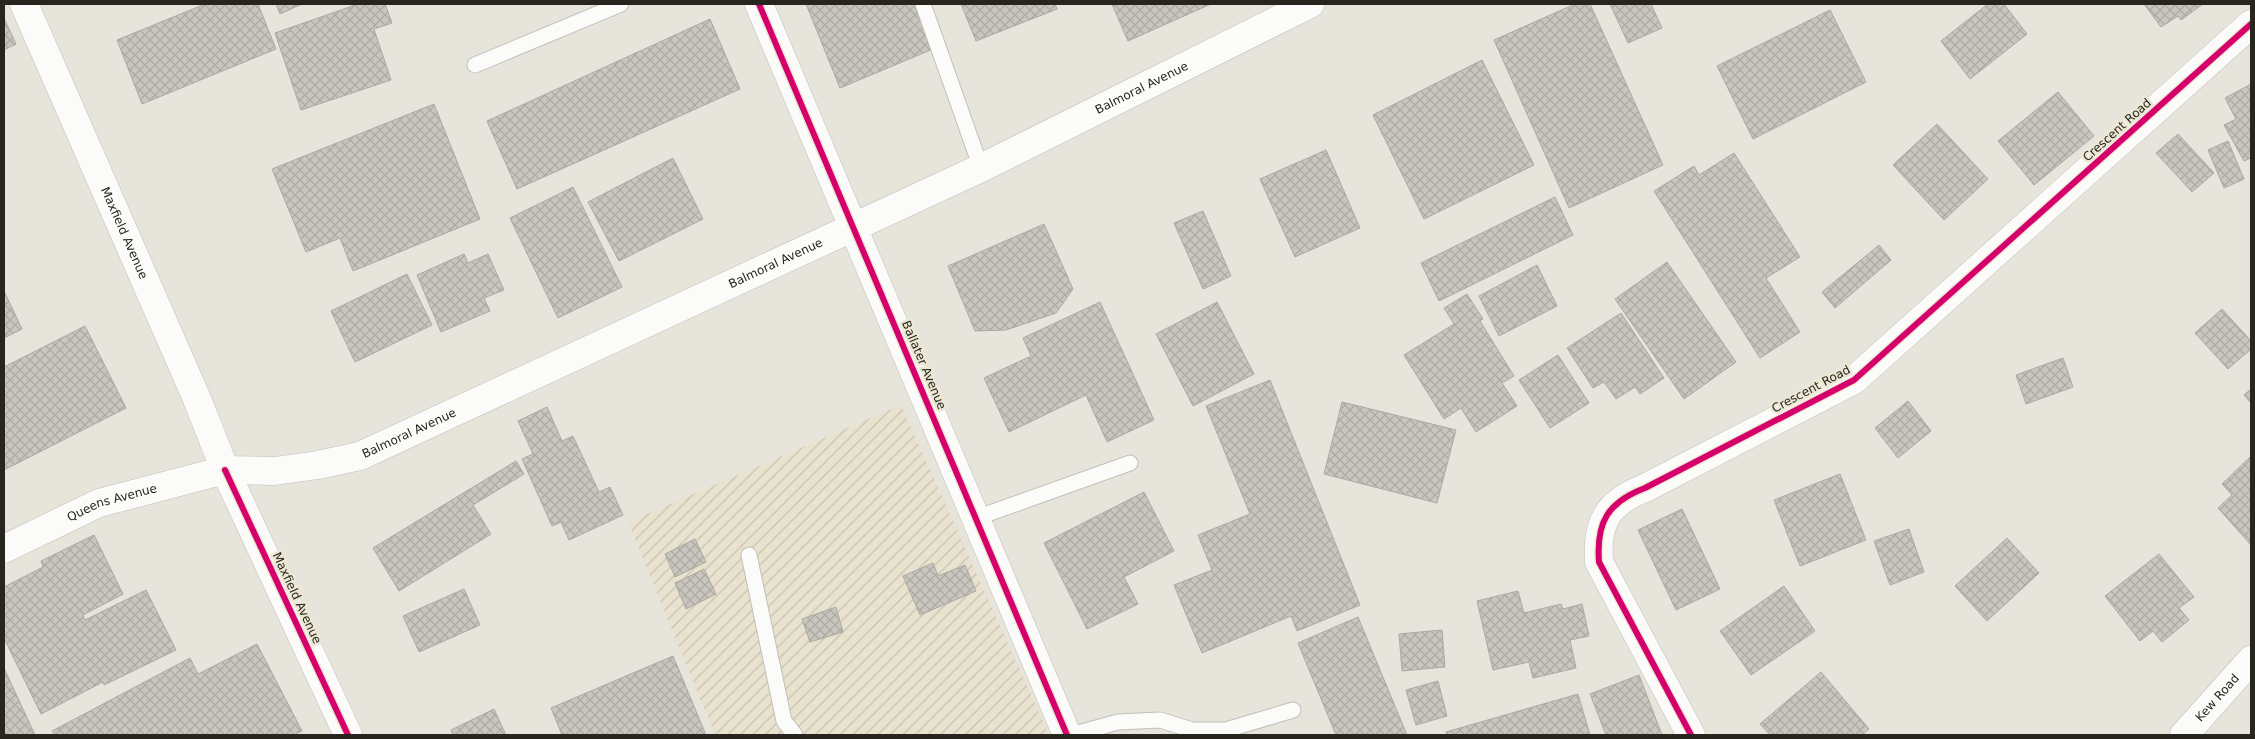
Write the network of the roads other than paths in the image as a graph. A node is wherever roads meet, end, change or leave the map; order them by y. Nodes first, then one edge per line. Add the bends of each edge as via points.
1 (24, 4) edge
2 (621, 4) edge
3 (759, 4) edge
4 (922, 4) edge
5 (1310, 4) edge
6 (2251, 24) edge
7 (475, 65) dead end
8 (981, 168) junction
9 (854, 227) junction
10 (1130, 463) dead end
11 (225, 470) junction
12 (976, 518) junction
13 (4, 549) edge
14 (749, 555) dead end
15 (2251, 660) edge
16 (1293, 710) dead end
17 (348, 735) edge
18 (795, 735) edge
19 (1066, 735) edge
20 (1071, 735) edge
21 (1691, 735) edge
22 (2184, 735) edge

1 - 11 street, Maxfield Avenue
2 - 7 lane
3 - 9 street, Ballater Avenue
4 - 8 lane
5 - 8 street, Balmoral Avenue
6 - 21 street, Crescent Road via 1854,380 1627,495 1612,507 1602,524 1598,542 1599,562
8 - 9 street, Balmoral Avenue
9 - 11 street, Balmoral Avenue via 360,456 275,471
9 - 12 street, Ballater Avenue
10 - 12 lane
11 - 13 street, Queens Avenue via 99,503
11 - 17 street, Maxfield Avenue
12 - 19 street, Ballater Avenue
14 - 18 lane via 784,721
15 - 22 street, Kew Road
16 - 20 lane via 1226,730 1192,730 1160,720 1118,722

